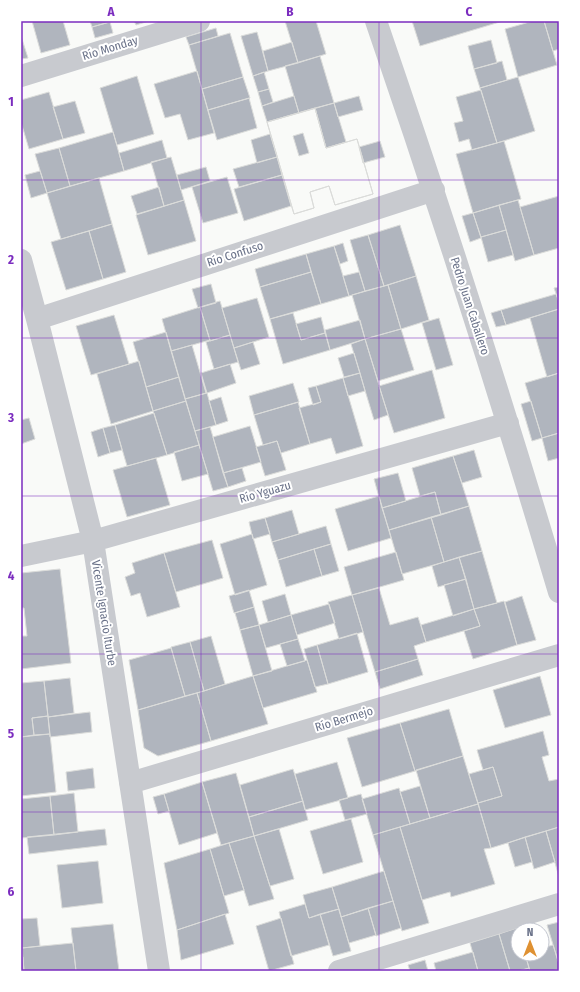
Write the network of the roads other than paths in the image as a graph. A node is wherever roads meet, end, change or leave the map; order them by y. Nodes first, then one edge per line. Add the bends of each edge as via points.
1 (199, 21) edge
2 (376, 21) edge
3 (21, 76) edge
4 (434, 190) junction
5 (21, 260) edge
6 (37, 319) junction
7 (508, 423) junction
8 (93, 541) junction
9 (21, 556) edge
10 (559, 592) edge
11 (559, 655) edge
12 (130, 783) junction
13 (559, 904) edge
14 (159, 971) edge
15 (339, 971) edge

1 - 3 street, Río Monday
2 - 4 street, Pedro Juan Caballero
4 - 6 street, Río Confuso
4 - 7 street, Pedro Juan Caballero
5 - 6 street, Vicente Ignacio Iturbe
6 - 8 street, Vicente Ignacio Iturbe
7 - 8 street, Río Yguazu
7 - 10 street, Pedro Juan Caballero
8 - 9 street, Río Yguazu
8 - 12 street, Vicente Ignacio Iturbe
11 - 12 street, Río Bermejo
12 - 14 street, Vicente Ignacio Iturbe
13 - 15 street

